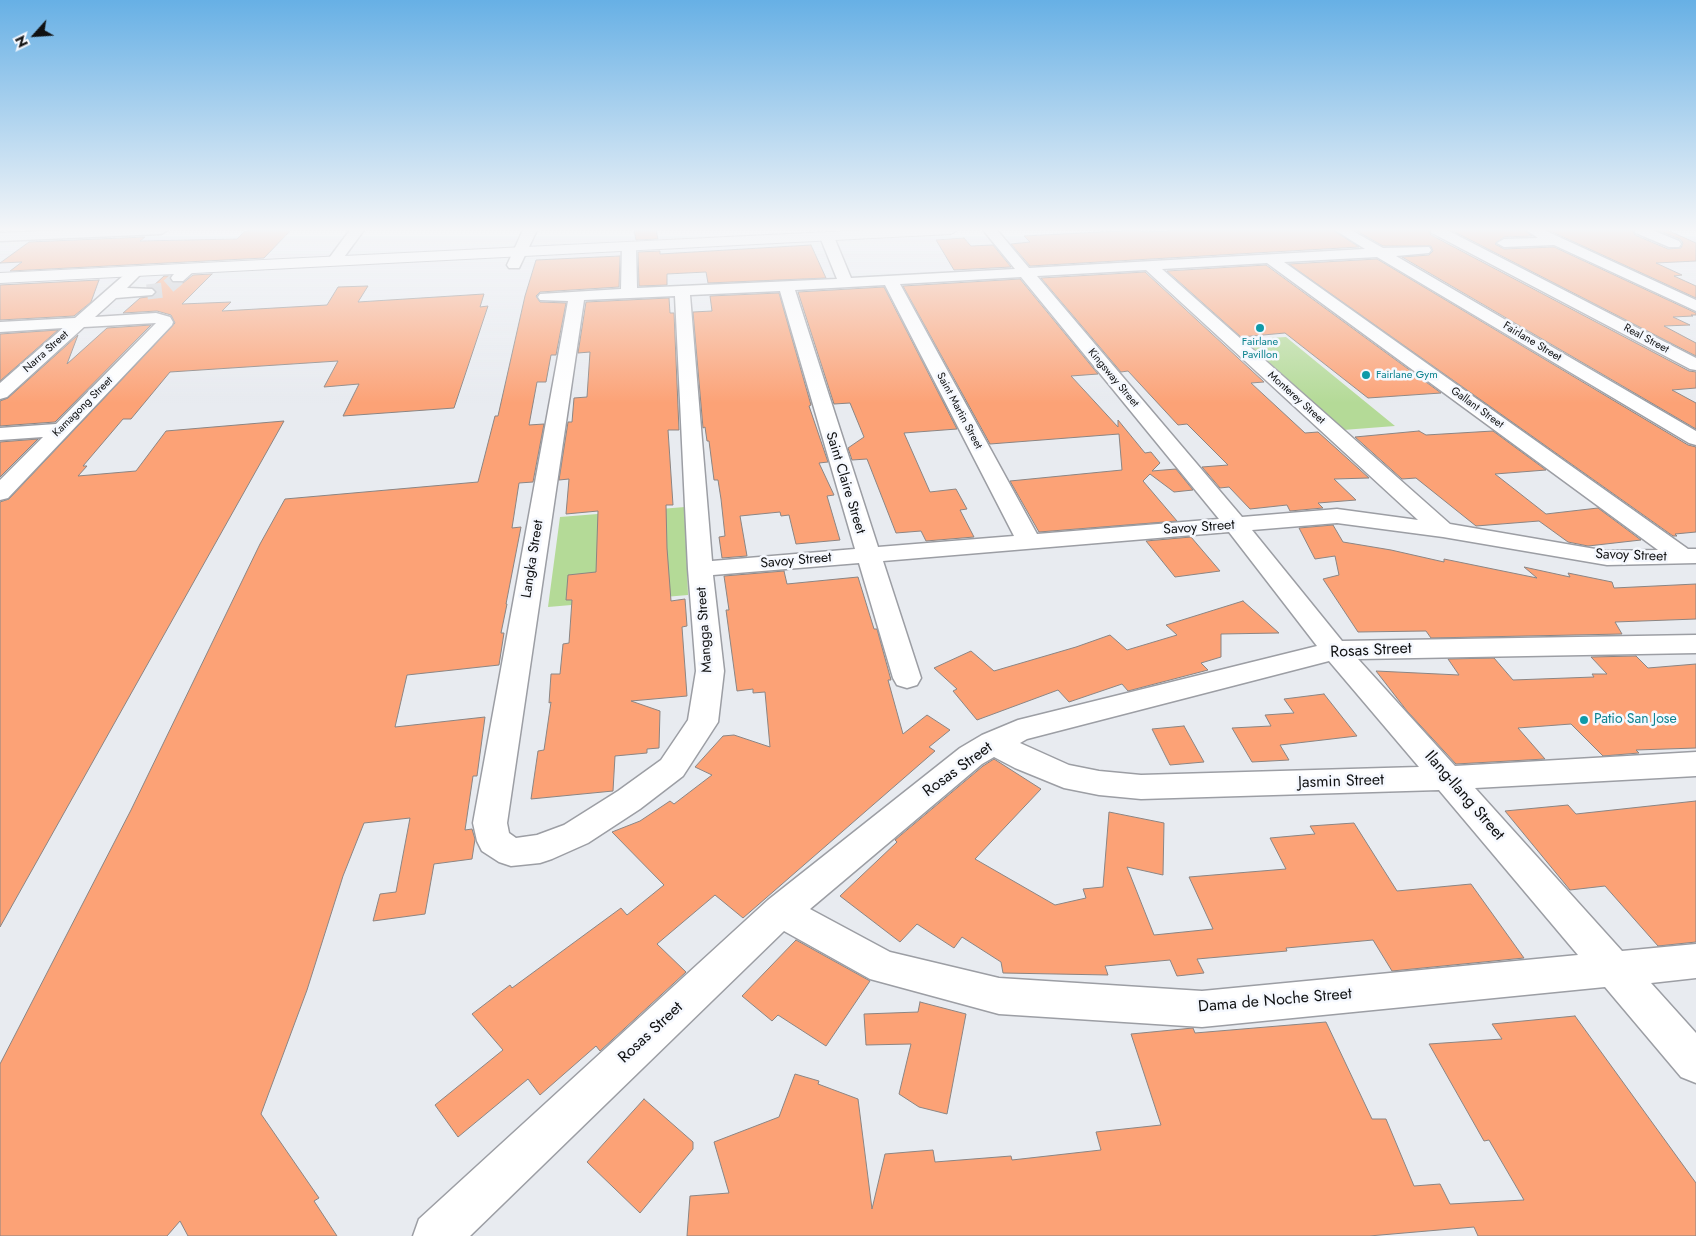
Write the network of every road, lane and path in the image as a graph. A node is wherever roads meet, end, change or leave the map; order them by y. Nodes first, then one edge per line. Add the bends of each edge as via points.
1 (118, 288) tunnel mouth
2 (135, 288) tunnel mouth
3 (629, 288) edge
4 (742, 288) edge
5 (787, 288) edge
6 (894, 288) edge
7 (1038, 288) edge
8 (1174, 288) edge
9 (1311, 288) edge
10 (1440, 288) edge
11 (1548, 288) edge
12 (1656, 288) edge
13 (682, 290) junction
14 (130, 292) junction
15 (147, 292) tunnel mouth
16 (629, 292) junction
17 (112, 293) junction
18 (577, 295) junction
19 (546, 297) dead end
20 (1696, 306) edge
21 (78, 323) junction
22 (0, 327) edge
23 (1696, 365) edge
24 (0, 392) edge
25 (60, 430) junction
26 (0, 434) edge
27 (1696, 439) edge
28 (0, 493) edge
29 (1236, 525) junction
30 (1443, 530) junction
31 (1029, 541) junction
32 (868, 555) junction
33 (1690, 557) edge
34 (700, 569) junction
35 (1696, 644) edge
36 (1335, 650) junction
37 (907, 678) dead end
38 (993, 742) junction
39 (1696, 764) edge
40 (1448, 778) junction
41 (490, 823) joint
42 (780, 911) junction
43 (1696, 961) edge
44 (1614, 968) junction
45 (1696, 1063) edge
46 (436, 1236) edge

1 - 17 street, Narra Street
2 - 14 street
3 - 16 street
4 - 13 street
5 - 32 street, Saint Claire Street
6 - 31 street, Saint Martin Street
7 - 29 street, Kingsway Street
8 - 30 street, Monterey Street
9 - 33 street, Gallant Street
10 - 27 street, Fairlane Street
11 - 23 street, Real Street
12 - 20 street
13 - 16 street
13 - 34 street, Mangga Street
14 - 15 street
14 - 17 street
16 - 18 street
17 - 21 street, Narra Street
18 - 19 street
18 - 41 street, Langka Street
21 - 22 street
21 - 24 street, Narra Street
21 - 25 street, Kamagong Street via 164,320 164,325
25 - 26 street
25 - 28 street, Kamagong Street
29 - 30 street, Savoy Street via 1337,516
29 - 31 street, Savoy Street
29 - 36 street, Ilang-Ilang Street
30 - 33 street, Savoy Street via 1607,558
31 - 32 street, Savoy Street
32 - 34 street, Savoy Street
32 - 37 street, Saint Claire Street
34 - 41 street, Mangga Street via 710,671 703,722 672,768 576,834 540,849 511,852 494,841
35 - 36 street, Rosas Street
36 - 38 street, Rosas Street via 1042,724
36 - 40 street, Ilang-Ilang Street
38 - 40 street, Jasmin Street via 1064,776 1141,788
38 - 42 street, Rosas Street via 951,771
39 - 40 street, Jasmin Street
40 - 44 street, Ilang-Ilang Street
42 - 44 street, Dama de Noche Street via 883,967 999,996 1202,1009
42 - 46 street, Rosas Street
43 - 44 street, Dama de Noche Street
44 - 45 street, Ilang-Ilang Street

